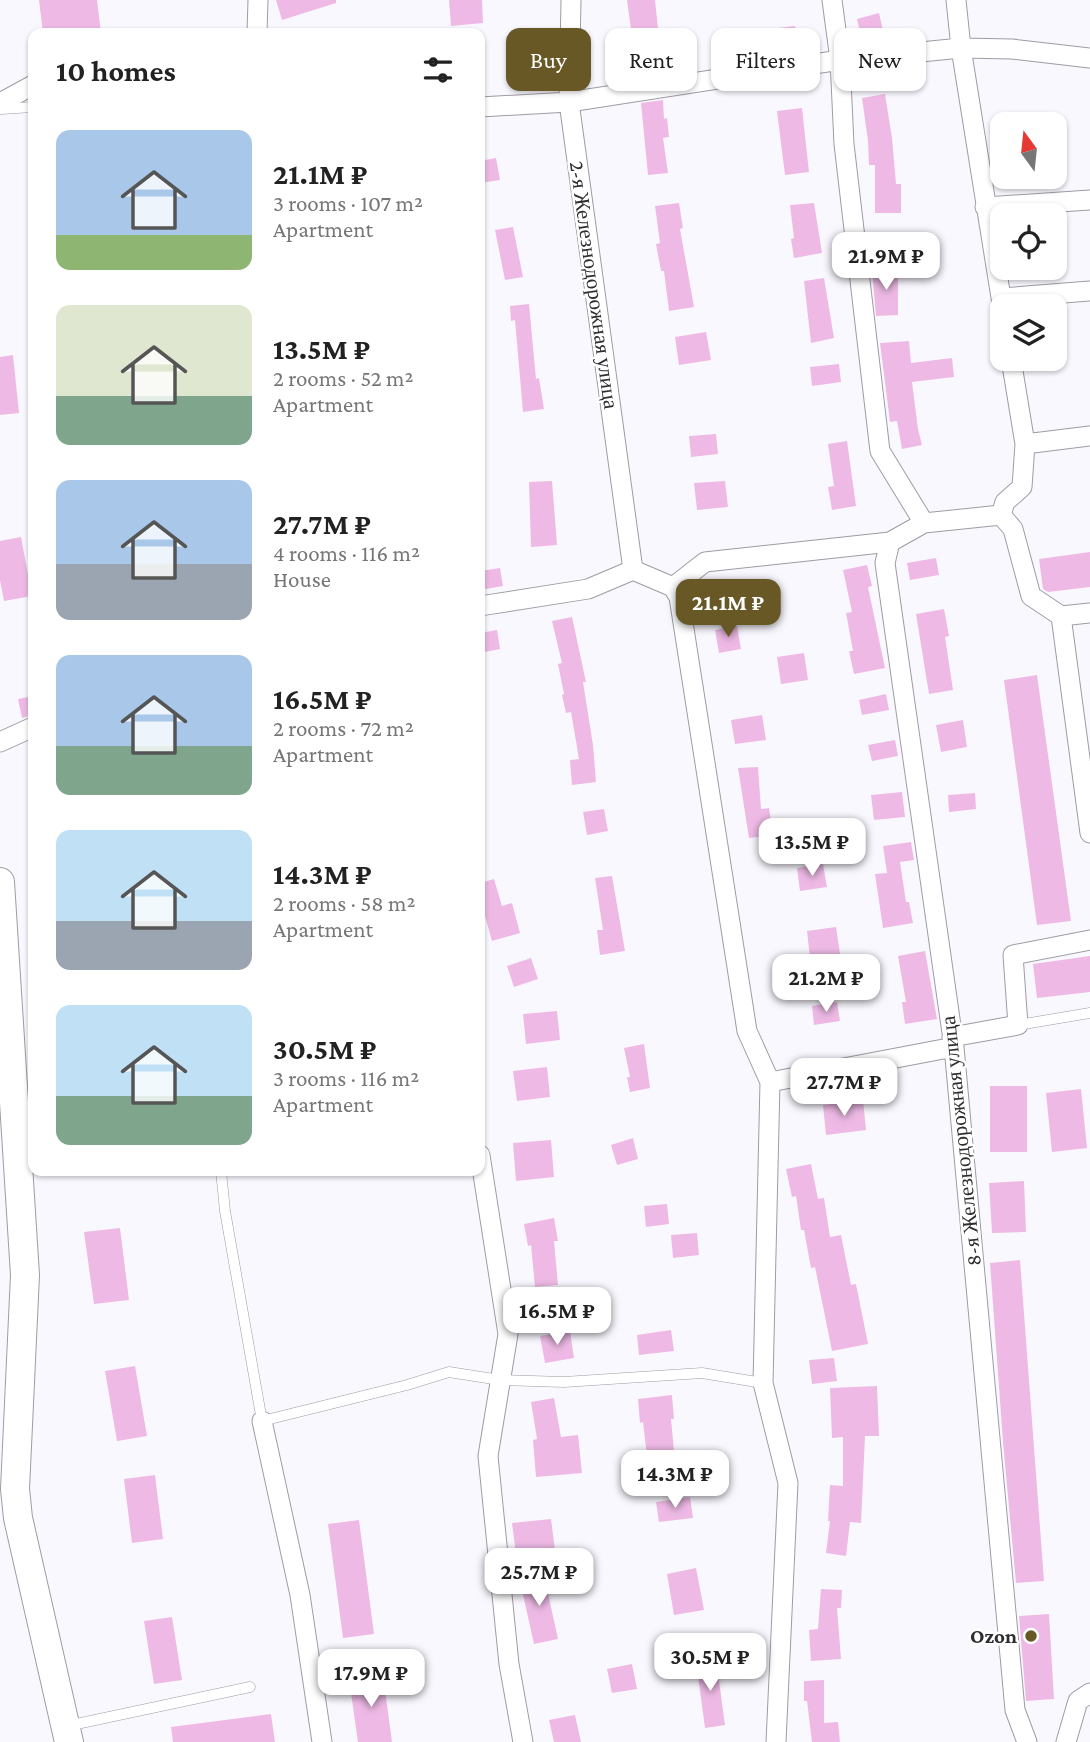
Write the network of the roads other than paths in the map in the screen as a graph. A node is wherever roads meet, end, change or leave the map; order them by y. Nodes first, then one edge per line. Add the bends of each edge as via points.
1 (258, 0) edge
2 (571, 0) edge
3 (832, 0) edge
4 (956, 0) edge
5 (257, 28) edge
6 (836, 28) edge
7 (961, 48) junction
8 (926, 51) edge
9 (1090, 58) edge
10 (834, 61) edge
11 (28, 88) edge
12 (841, 91) edge
13 (569, 102) junction
14 (0, 103) edge
15 (28, 107) edge
16 (485, 107) edge
17 (0, 109) edge
18 (1090, 200) edge
19 (985, 207) junction
20 (1090, 291) edge
21 (1000, 294) edge
22 (1067, 294) edge
23 (1013, 371) edge
24 (1090, 436) edge
25 (1025, 444) junction
26 (1001, 515) junction
27 (924, 523) junction
28 (890, 542) junction
29 (633, 570) junction
30 (673, 587) junction
31 (485, 605) edge
32 (1090, 613) edge
33 (1061, 616) junction
34 (28, 729) edge
35 (0, 742) edge
36 (1090, 833) edge
37 (0, 881) edge
38 (1090, 940) edge
39 (1090, 1013) edge
40 (1018, 1025) junction
41 (953, 1042) junction
42 (770, 1082) junction
43 (222, 1176) edge
44 (483, 1176) edge
45 (500, 1380) junction
46 (763, 1383) junction
47 (262, 1421) junction
48 (250, 1686) dead end
49 (1090, 1693) edge
50 (68, 1734) edge
51 (321, 1742) edge
52 (523, 1742) edge
53 (776, 1742) edge
54 (1027, 1742) edge
55 (1066, 1742) edge

1 - 5 street
2 - 13 street, 2-я Железнодорожная улица
3 - 6 street
4 - 7 street
7 - 8 street
7 - 9 street
7 - 19 street
10 - 13 street
11 - 14 street
12 - 27 street via 880,451
13 - 16 street
13 - 29 street, 2-я Железнодорожная улица
15 - 17 lane
18 - 19 street
19 - 21 street
20 - 22 street
23 - 25 street
24 - 25 street
25 - 26 street via 1023,486 1004,502
26 - 27 street
26 - 33 street via 1013,529 1031,596
27 - 28 street
28 - 30 street via 705,562
28 - 41 street, 8-я Железнодорожная улица via 885,563
29 - 30 street
29 - 31 street via 588,589
30 - 42 street via 679,597 747,1031
32 - 33 street
33 - 36 street
34 - 35 street
37 - 50 street via 25,1275 15,1489
38 - 40 street via 1013,955
39 - 40 lane
40 - 41 street
41 - 42 street
41 - 54 street, 8-я Железнодорожная улица via 1015,1710
42 - 46 street
43 - 47 lane
44 - 45 street via 508,1334
45 - 46 lane via 564,1382 702,1373
45 - 47 lane via 449,1372
45 - 52 street via 488,1455 509,1664
46 - 53 street via 788,1483
47 - 51 street via 300,1595
48 - 50 lane
49 - 55 street via 1078,1701

